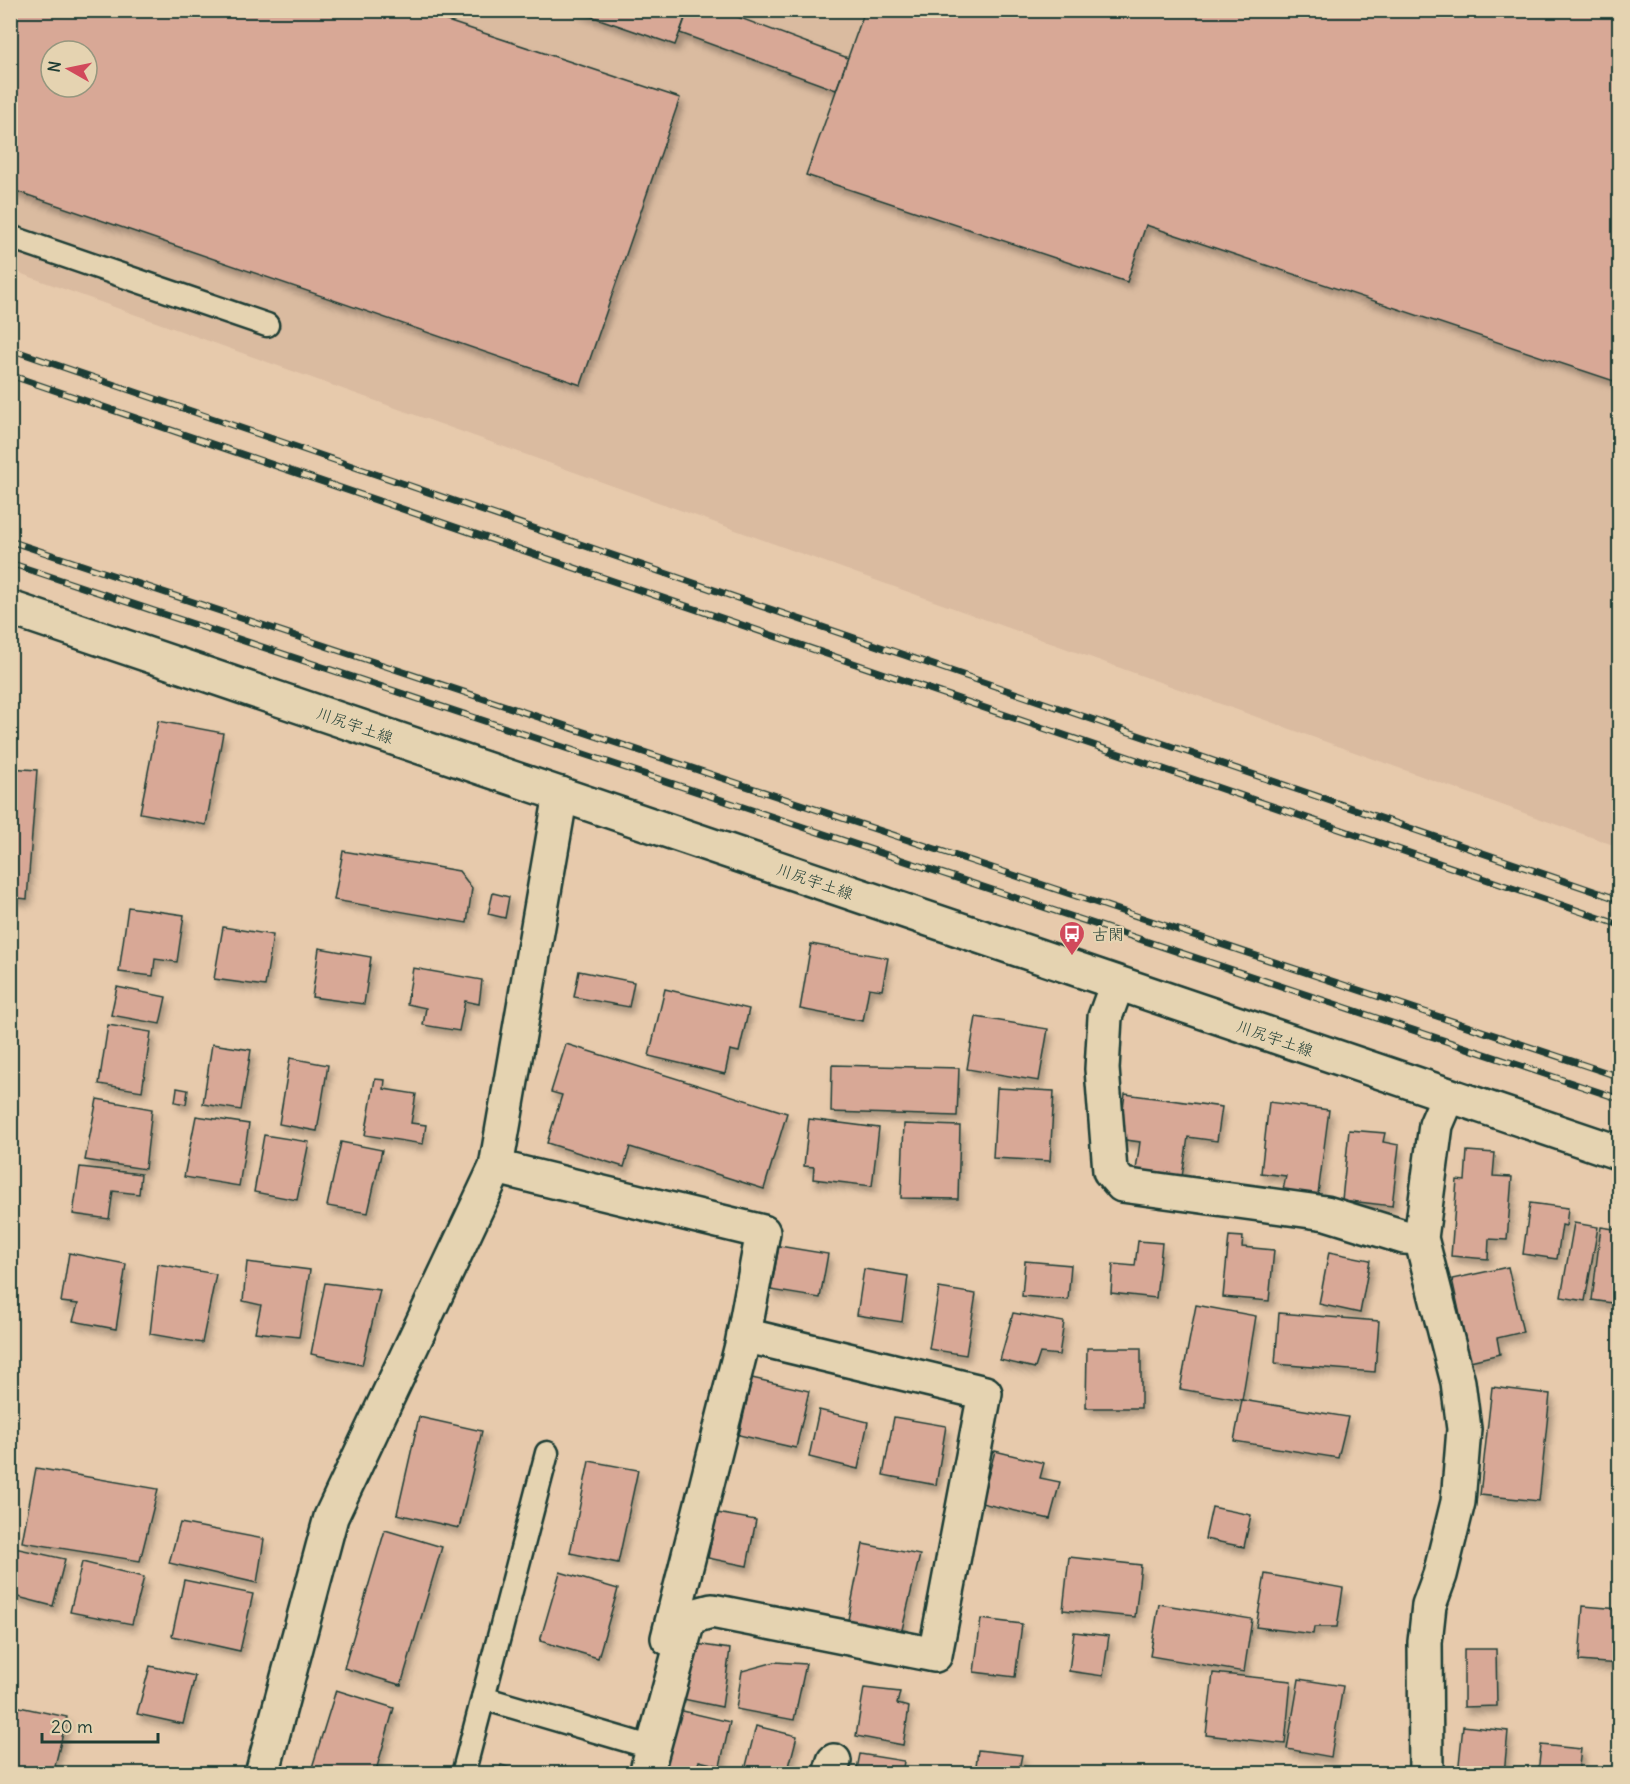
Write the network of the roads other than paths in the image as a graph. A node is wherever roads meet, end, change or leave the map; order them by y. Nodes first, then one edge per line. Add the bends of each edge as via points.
1 (10, 237) edge
2 (267, 325) dead end
3 (10, 608) edge
4 (561, 794) junction
5 (1117, 984) junction
6 (1448, 1097) junction
7 (1620, 1153) edge
8 (496, 1167) junction
9 (1421, 1238) junction
10 (744, 1335) junction
11 (547, 1453) dead end
12 (483, 1698) junction
13 (639, 1764) edge
14 (262, 1773) edge
15 (463, 1773) edge
16 (1426, 1773) edge

1 - 2 lane
3 - 4 street, 川尻宇土線
4 - 5 street, 川尻宇土線
4 - 8 street
5 - 6 street, 川尻宇土線
5 - 9 street via 1105,1017 1102,1069 1110,1171 1122,1185 1326,1213 1404,1237
6 - 7 street, 川尻宇土線
6 - 9 street via 1436,1125
8 - 10 street via 763,1232
8 - 14 street via 330,1517
9 - 16 street via 1458,1382 1464,1429 1458,1502 1428,1614
10 - 13 street
10 - 13 street via 985,1393 935,1655 712,1611 689,1617
11 - 12 lane
12 - 13 lane
12 - 15 lane

